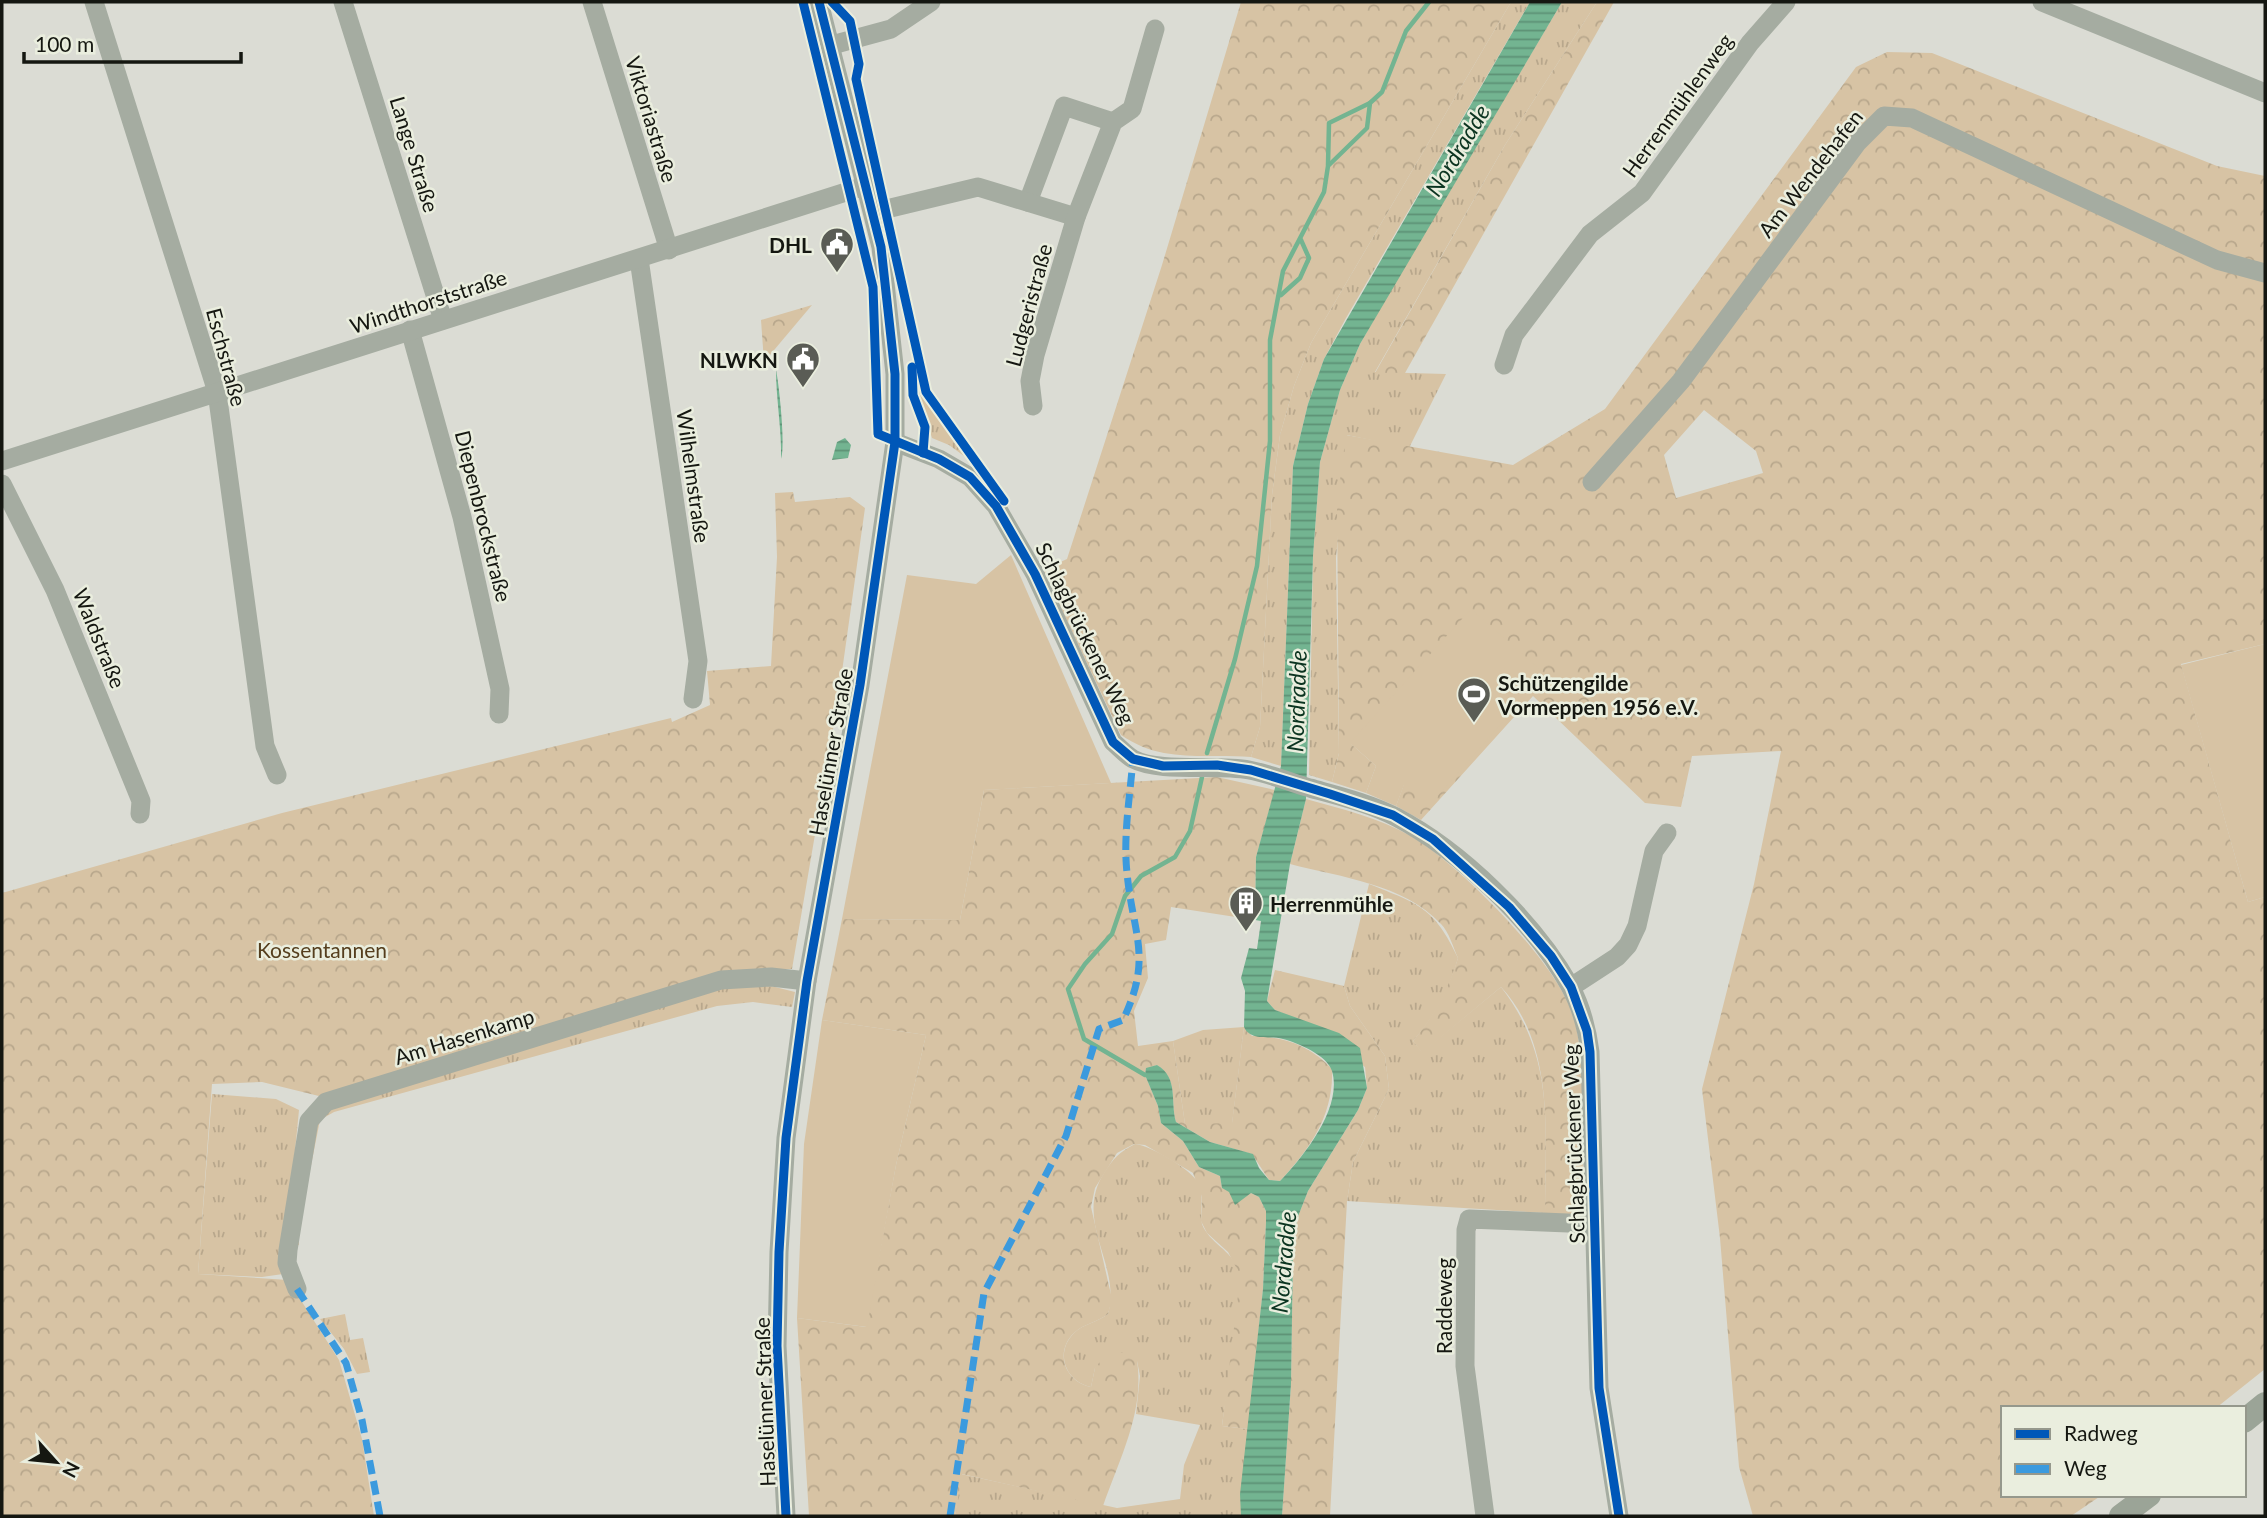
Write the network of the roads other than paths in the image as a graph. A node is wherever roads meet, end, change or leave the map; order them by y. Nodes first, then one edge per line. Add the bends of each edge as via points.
1 (94, 2) edge
2 (343, 2) edge
3 (592, 2) edge
4 (819, 2) edge
5 (931, 2) edge
6 (1786, 2) edge
7 (2042, 2) edge
8 (1155, 29) dead end
9 (832, 45) junction
10 (2265, 93) edge
11 (1113, 122) junction
12 (867, 185) junction
13 (1028, 202) junction
14 (874, 212) junction
15 (1076, 217) junction
16 (669, 250) junction
17 (639, 259) junction
18 (2265, 272) edge
19 (443, 320) junction
20 (410, 330) junction
21 (1504, 365) dead end
22 (218, 392) junction
23 (1032, 406) dead end
24 (895, 442) junction
25 (2, 461) edge
26 (1592, 482) dead end
27 (2, 484) edge
28 (693, 699) dead end
29 (499, 714) dead end
30 (277, 775) dead end
31 (141, 814) dead end
32 (1667, 833) dead end
33 (807, 981) junction
34 (1571, 987) junction
35 (1593, 1224) junction
36 (297, 1289) dead end
37 (2265, 1404) edge
38 (2246, 1419) edge
39 (2147, 1497) edge
40 (786, 1516) edge
41 (1485, 1516) edge
42 (1619, 1516) edge
43 (2121, 1516) edge

1 - 22 street, Eschstraße
2 - 19 street, Lange Straße
3 - 16 street, Viktoriastraße
4 - 9 street, Haselünner Straße
5 - 9 street via 891,29
6 - 21 street, Herrenmühlenweg via 1750,43 1642,193 1590,234 1514,335
7 - 10 street
8 - 11 street, Ludgeristraße via 1132,109
9 - 12 street, Haselünner Straße
11 - 13 street via 1064,106
11 - 15 street, Ludgeristraße
12 - 14 street, Haselünner Straße
12 - 16 street, Windthorststraße
13 - 14 street via 978,187
13 - 15 street
14 - 24 street, Haselünner Straße via 887,285 895,373
15 - 23 street, Ludgeristraße via 1035,355
16 - 17 street, Windthorststraße
17 - 19 street, Windthorststraße
17 - 28 street, Wilhelmstraße via 698,661
18 - 26 street, Am Wendehafen via 2217,260 1912,118 1884,116 1857,143 1681,381
19 - 20 street, Windthorststraße
20 - 22 street, Windthorststraße
20 - 29 street, Diepenbrockstraße via 462,517 500,689
22 - 25 street, Windthorststraße
22 - 30 street, Eschstraße via 265,746
24 - 33 street, Haselünner Straße via 860,685
24 - 34 street, Schlagbrückener Weg via 939,458 970,477 996,506 1035,574 1113,742 1133,760 1251,770 1393,815 1433,839 1509,907
27 - 31 street, Waldstraße via 55,590 141,801
32 - 34 street via 1654,851 1637,926 1628,945
33 - 36 street, Am Hasenkamp via 771,977 721,980 326,1102 309,1121 288,1250 287,1264
33 - 40 street, Haselünner Straße via 786,1138 779,1252 777,1346
34 - 35 street, Schlagbrückener Weg via 1590,1052
35 - 41 street, Raddeweg via 1469,1219 1465,1366
35 - 42 street, Schlagbrückener Weg via 1599,1388
37 - 38 main road
39 - 43 main road

